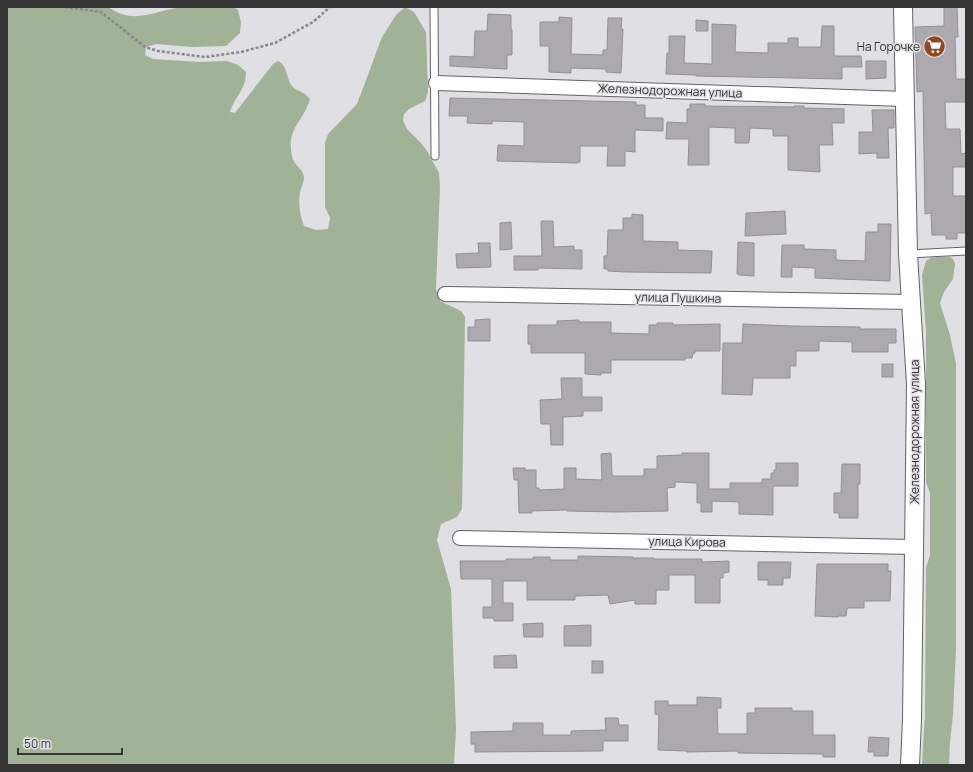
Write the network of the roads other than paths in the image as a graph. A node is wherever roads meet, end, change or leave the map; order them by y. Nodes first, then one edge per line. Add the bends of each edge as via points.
1 (434, 7) edge
2 (903, 7) edge
3 (436, 83) junction
4 (905, 99) junction
5 (435, 156) dead end
6 (966, 251) edge
7 (908, 254) junction
8 (445, 294) dead end
9 (911, 302) junction
10 (460, 538) dead end
11 (914, 547) junction
12 (910, 765) edge

1 - 3 lane
2 - 4 street, Железнодорожная улица
3 - 4 street, Железнодорожная улица
3 - 5 lane
4 - 7 street, Железнодорожная улица
6 - 7 lane
7 - 9 street, Железнодорожная улица
8 - 9 street, улица Пушкина
9 - 11 street, Железнодорожная улица via 916,391
10 - 11 street, улица Кирова
11 - 12 street, Железнодорожная улица

